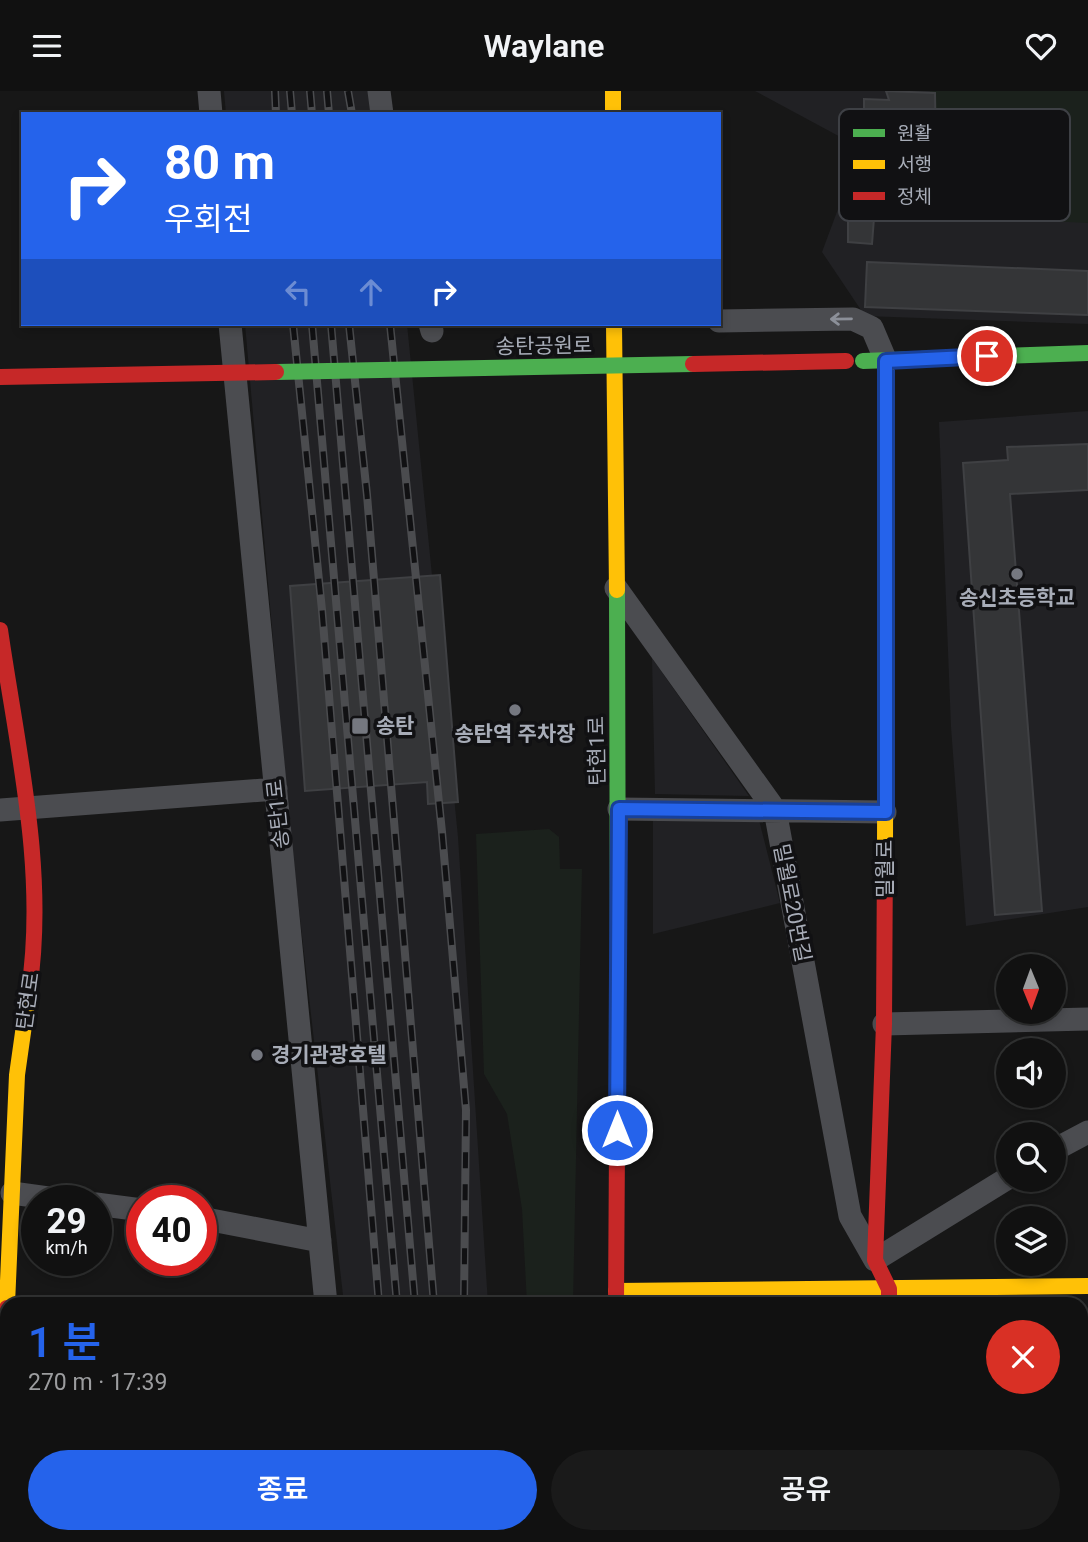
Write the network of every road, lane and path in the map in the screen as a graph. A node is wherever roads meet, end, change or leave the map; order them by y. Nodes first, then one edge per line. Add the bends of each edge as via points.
1 (209, 91) edge
2 (379, 91) edge
3 (613, 91) edge
4 (211, 112) edge
5 (383, 112) edge
6 (613, 112) edge
7 (721, 321) edge
8 (230, 326) edge
9 (614, 326) edge
10 (1088, 352) edge
11 (886, 361) junction
12 (0, 377) edge
13 (616, 588) junction
14 (0, 631) edge
15 (276, 789) junction
16 (619, 809) junction
17 (0, 810) edge
18 (26, 810) junction
19 (775, 810) junction
20 (886, 812) junction
21 (1088, 1019) edge
22 (884, 1024) junction
23 (1088, 1132) edge
24 (1066, 1144) edge
25 (996, 1185) edge
26 (12, 1193) junction
27 (21, 1194) edge
28 (217, 1221) edge
29 (320, 1241) junction
30 (875, 1259) junction
31 (1088, 1286) edge
32 (712, 1296) edge
33 (889, 1296) edge
34 (7, 1297) edge
35 (325, 1297) edge
36 (616, 1297) edge

1 - 4 street
2 - 5 street
3 - 6 street
11 -> 7 street via 872,328 853,319
8 - 15 street, 송탄1로
9 - 13 street, 탄현1로
10 - 11 street, 송탄공원로
11 - 12 street, 송탄공원로, bridge
11 - 20 street, 밀월로
13 - 16 street, 탄현1로
13 - 19 street, 밀월로20번길
14 - 18 street, 탄현로
15 - 18 street
15 - 29 street, 송탄1로
16 - 19 street
16 - 36 street, 탄현1로
17 - 18 street
18 - 26 street, 탄현로 via 33,858 33,965 18,1075
19 - 20 street
19 - 30 street, 밀월로20번길 via 850,1216
20 - 22 street, 밀월로
21 - 22 street
22 - 30 street, 밀월로
23 - 24 street
25 - 30 street
26 - 27 street
26 - 34 street, 탄현로
28 - 29 street
29 - 35 street, 송탄1로
30 - 33 street, 밀월로
31 - 33 street
32 - 33 street
32 - 36 street

